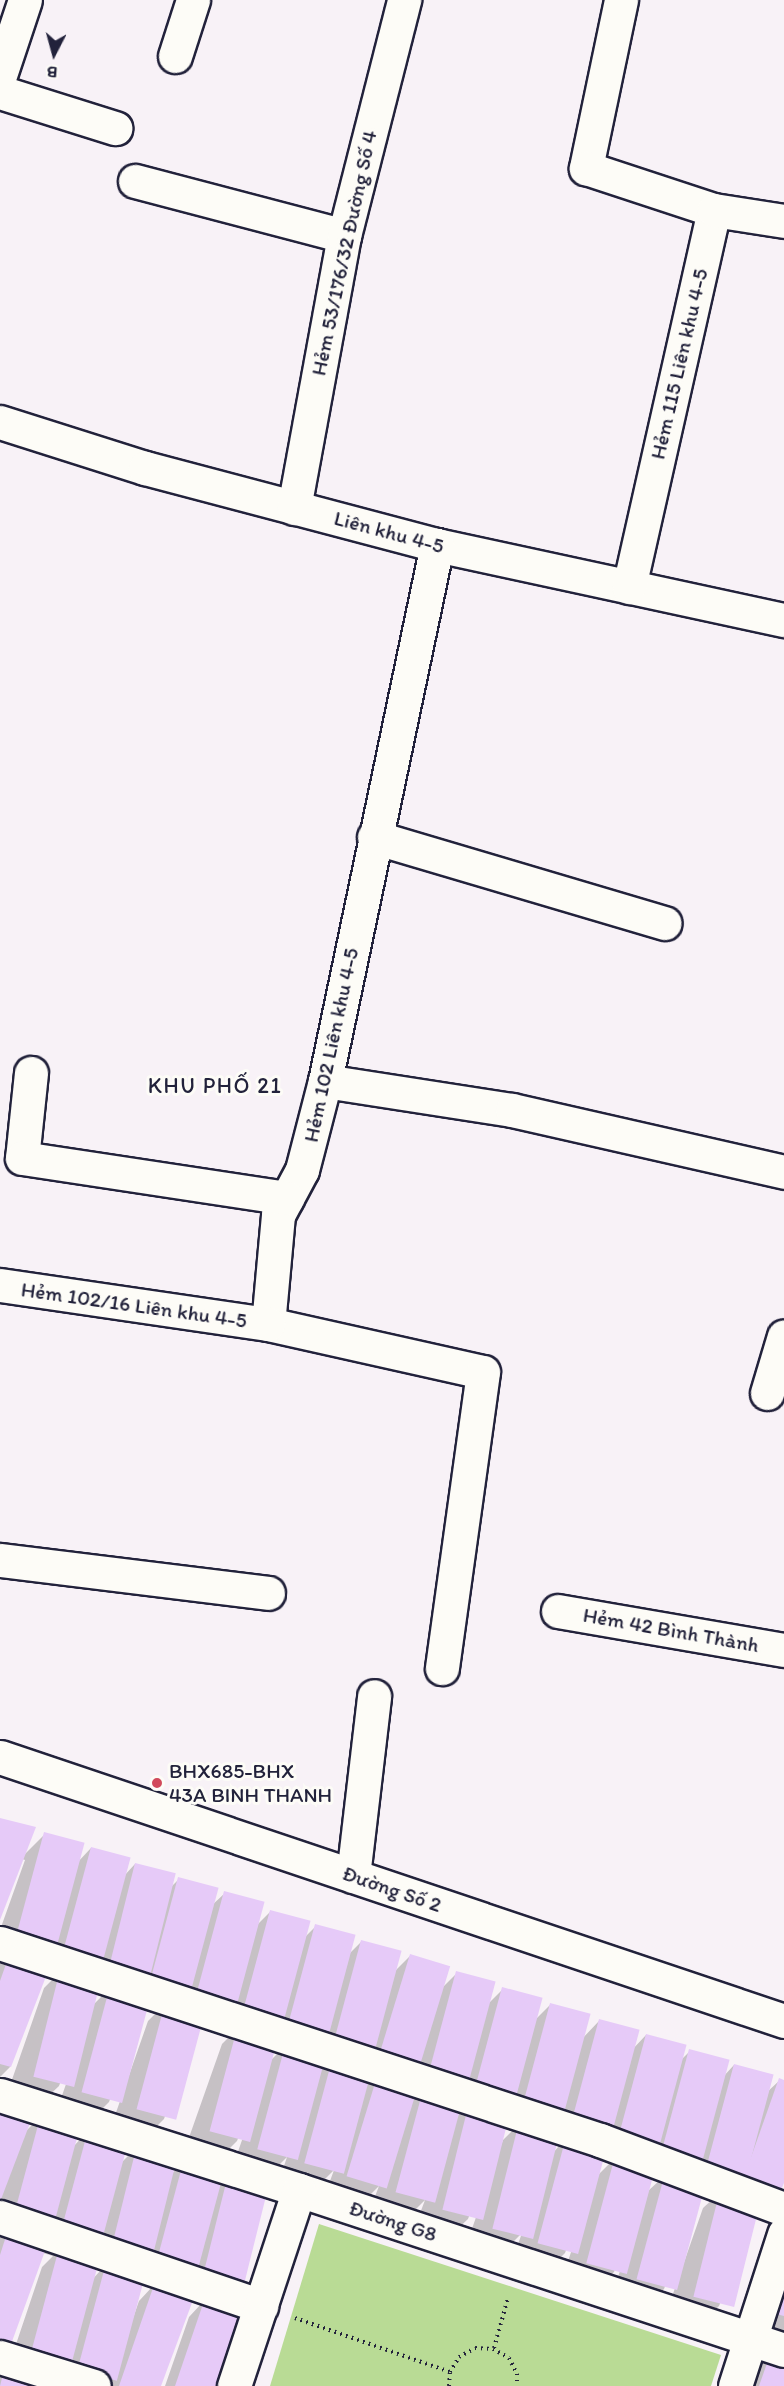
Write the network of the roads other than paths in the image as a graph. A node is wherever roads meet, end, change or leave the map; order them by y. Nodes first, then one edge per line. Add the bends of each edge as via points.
1 (26, 0) edge
2 (194, 0) edge
3 (404, 0) edge
4 (621, 0) edge
5 (175, 56) dead end
6 (0, 75) edge
7 (0, 92) edge
8 (115, 128) dead end
9 (135, 182) dead end
10 (714, 210) junction
11 (784, 221) edge
12 (345, 236) junction
13 (0, 422) edge
14 (294, 508) junction
15 (436, 545) junction
16 (629, 587) junction
17 (784, 620) edge
18 (374, 837) junction
19 (664, 923) dead end
20 (31, 1073) dead end
21 (325, 1081) junction
22 (784, 1172) edge
23 (286, 1198) junction
24 (0, 1285) edge
25 (267, 1324) junction
26 (784, 1336) edge
27 (767, 1393) dead end
28 (0, 1560) edge
29 (268, 1593) dead end
30 (558, 1611) dead end
31 (784, 1650) edge
32 (442, 1668) dead end
33 (374, 1696) dead end
34 (0, 1757) edge
35 (353, 1876) junction
36 (0, 1943) edge
37 (784, 2021) edge
38 (0, 2095) edge
39 (299, 2190) junction
40 (784, 2209) edge
41 (0, 2217) edge
42 (784, 2234) edge
43 (261, 2306) junction
44 (751, 2339) junction
45 (784, 2350) edge
46 (0, 2357) edge
47 (94, 2386) edge
48 (234, 2386) edge
49 (735, 2386) edge

1 - 6 street
2 - 5 street
3 - 12 street, Hẻm 53/176/32 Đường Số 4
4 - 10 street via 586,168
7 - 8 street
9 - 12 street
10 - 11 street
10 - 16 street, Hẻm 115 Liên khu 4-5
12 - 14 street, Hẻm 53/176/32 Đường Số 4
13 - 14 street, Liên khu 4-5 via 145,468
14 - 15 street, Liên khu 4-5
15 - 16 street, Liên khu 4-5
15 - 18 street, Hẻm 102 Liên khu 4-5
16 - 17 street, Liên khu 4-5
18 - 19 street
18 - 21 street, Hẻm 102 Liên khu 4-5
20 - 23 street via 22,1158
21 - 22 street via 512,1110
21 - 23 street, Hẻm 102 Liên khu 4-5 via 302,1170
23 - 25 street, Hẻm 102 Liên khu 4-5 via 278,1215
24 - 25 street, Hẻm 102/16 Liên khu 4-5
25 - 32 street via 483,1372
26 - 27 street
28 - 29 street
30 - 31 street, Hẻm 42 Bình Thành
33 - 35 street
34 - 35 street, Đường Số 2
35 - 37 street, Đường Số 2
36 - 40 street via 600,2140
38 - 39 street, Đường G8
39 - 43 street
39 - 44 street, Đường G8
41 - 43 street
42 - 44 street
43 - 48 street
44 - 45 street, Đường G8
44 - 49 street
46 - 47 street

